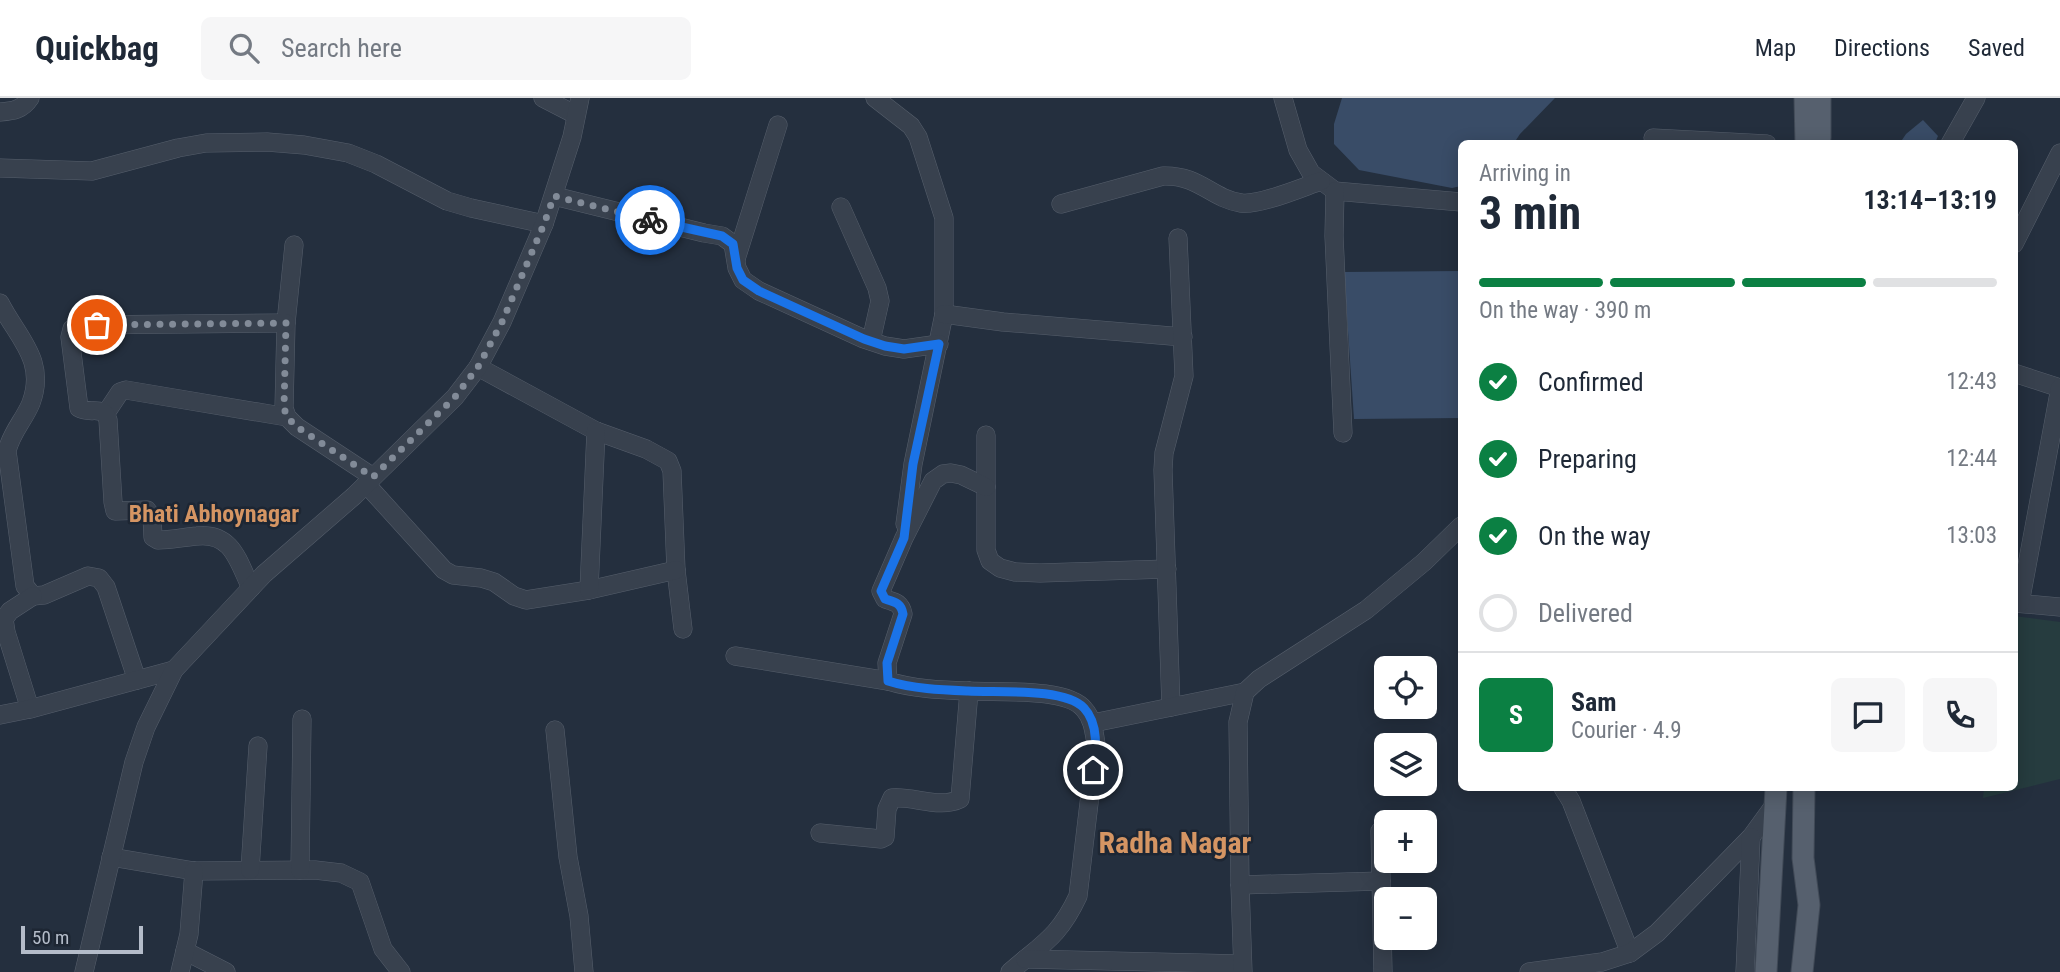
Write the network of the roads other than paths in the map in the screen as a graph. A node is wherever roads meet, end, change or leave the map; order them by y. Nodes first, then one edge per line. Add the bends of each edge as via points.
1 (30, 98) edge
2 (543, 98) edge
3 (875, 98) edge
4 (1283, 98) edge
5 (1805, 98) edge
6 (1820, 98) edge
7 (1976, 98) edge
8 (578, 107) edge
9 (0, 112) edge
10 (778, 125) dead end
11 (1653, 138) dead end
12 (1691, 140) edge
13 (1806, 140) edge
14 (1820, 140) edge
15 (1952, 140) edge
16 (2060, 153) edge
17 (0, 168) edge
18 (1328, 186) junction
19 (554, 196) junction
20 (1458, 202) edge
21 (1061, 204) dead end
22 (841, 206) dead end
23 (544, 224) junction
24 (2018, 233) edge
25 (1178, 238) dead end
26 (294, 245) dead end
27 (736, 259) junction
28 (0, 303) edge
29 (944, 314) junction
30 (286, 323) junction
31 (1184, 337) junction
32 (871, 341) junction
33 (939, 344) junction
34 (478, 367) junction
35 (2018, 374) edge
36 (2060, 388) edge
37 (106, 413) junction
38 (287, 417) junction
39 (596, 431) junction
40 (1343, 433) dead end
41 (986, 435) dead end
42 (369, 481) junction
43 (986, 487) junction
44 (1458, 529) edge
45 (904, 538) junction
46 (1167, 569) junction
47 (676, 570) junction
48 (251, 588) junction
49 (589, 590) junction
50 (33, 596) junction
51 (2018, 598) edge
52 (2018, 603) edge
53 (2060, 607) edge
54 (2, 620) edge
55 (683, 629) dead end
56 (735, 656) dead end
57 (174, 670) junction
58 (137, 680) junction
59 (888, 681) junction
60 (969, 691) junction
61 (1245, 692) junction
62 (1171, 707) junction
63 (30, 709) junction
64 (0, 715) edge
65 (302, 719) dead end
66 (1093, 723) junction
67 (555, 730) dead end
68 (258, 746) dead end
69 (1565, 791) edge
70 (1804, 791) edge
71 (1776, 796) edge
72 (820, 833) dead end
73 (1751, 837) junction
74 (111, 857) junction
75 (250, 870) junction
76 (300, 870) junction
77 (194, 871) junction
78 (1381, 873) edge
79 (1381, 881) junction
80 (1240, 885) junction
81 (185, 951) junction
82 (1630, 953) junction
83 (1025, 959) junction
84 (1242, 968) edge
85 (84, 972) edge
86 (180, 972) edge
87 (226, 972) edge
88 (401, 972) edge
89 (584, 972) edge
90 (1010, 972) edge
91 (1383, 972) edge
92 (1529, 972) edge
93 (1745, 972) edge
94 (1766, 972) edge
95 (1802, 972) edge

1 - 9 street via 23,107
2 - 8 street
3 - 29 street via 918,137 941,205
4 - 18 street via 1298,150 1311,173
5 - 13 main road
6 - 14 main road
7 - 15 street
8 - 19 street
10 - 27 street
11 - 12 street
16 - 24 street
17 - 23 street via 92,171 206,143 304,145 348,153 447,201
18 - 20 street
18 - 21 street via 1244,204 1194,180 1163,176
18 - 40 street
19 - 23 street
19 - 27 street via 722,236 733,244
22 - 32 street via 880,301
23 - 34 street
25 - 31 street
26 - 30 street
27 - 32 street via 743,280 759,291
28 - 50 street via 28,347 35,369 30,404 7,451 25,586
29 - 31 street
29 - 33 street
30 - 37 street via 72,328 69,337 79,408
30 - 38 street
31 - 46 street via 1184,376 1164,453
32 - 33 street via 904,349
33 - 45 street via 913,464
34 - 39 street
34 - 42 street via 455,397
35 - 36 street
36 - 51 street
37 - 38 street via 126,390
37 - 48 street via 115,511 147,510 153,537 158,540 200,535 222,538
38 - 42 street
39 - 47 street via 668,461
39 - 49 street
41 - 43 street
42 - 48 street
42 - 49 street via 453,575 494,582 526,600
43 - 45 street via 961,475 943,474 933,481
43 - 46 street via 986,550 990,561 1000,568 1040,573
44 - 61 street via 1366,610
45 - 59 street via 881,591 903,614 887,663
46 - 62 street
47 - 49 street
47 - 55 street
48 - 57 street
50 - 54 street
50 - 58 street via 88,576 99,578
52 - 53 street
54 - 63 street
56 - 59 street
57 - 58 street
57 - 74 street via 134,762
58 - 63 street
59 - 60 street
60 - 66 street via 1061,696 1083,707
60 - 72 street via 960,799 892,798 881,839
61 - 62 street
61 - 80 street via 1238,722
62 - 66 street
63 - 64 street
65 - 76 street
66 - 83 street via 1096,744 1078,896 1054,936
67 - 89 street
68 - 75 street
69 - 82 street
70 - 95 main road via 1808,905
71 - 73 street
71 - 94 main road
73 - 82 street via 1657,933
73 - 93 street
74 - 77 street
74 - 85 street
75 - 76 street
75 - 77 street
76 - 88 street via 341,873 360,882 383,949
77 - 81 street
78 - 79 street
79 - 80 street
79 - 91 street
80 - 84 street
81 - 86 street
81 - 87 street
82 - 92 street via 1602,962
83 - 84 street
83 - 90 street

